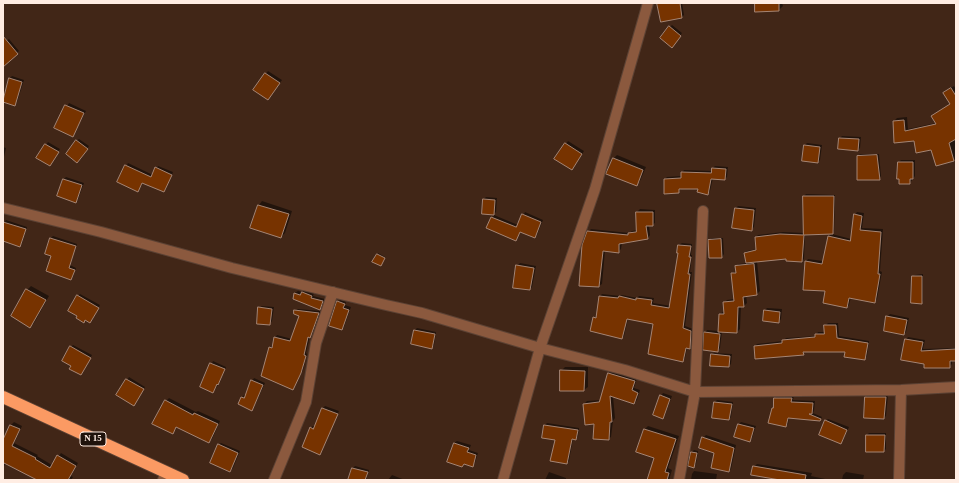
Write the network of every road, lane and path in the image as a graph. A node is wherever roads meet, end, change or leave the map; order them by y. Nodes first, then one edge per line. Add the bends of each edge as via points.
1 (648, 3) edge
2 (3, 208) edge
3 (703, 211) dead end
4 (333, 292) junction
5 (540, 348) junction
6 (956, 387) edge
7 (901, 390) junction
8 (695, 392) junction
9 (3, 397) edge
10 (164, 476) edge
11 (183, 480) edge
12 (274, 480) edge
13 (503, 480) edge
14 (679, 480) edge
15 (899, 480) edge

1 - 5 street via 595,190
2 - 4 street
3 - 8 street
4 - 5 street via 422,313
4 - 12 street via 316,343 306,402
5 - 8 street via 625,370
5 - 13 street
6 - 7 street
7 - 8 street
7 - 15 street
8 - 14 street
9 - 10 highway, N 15
10 - 11 highway, N 15

